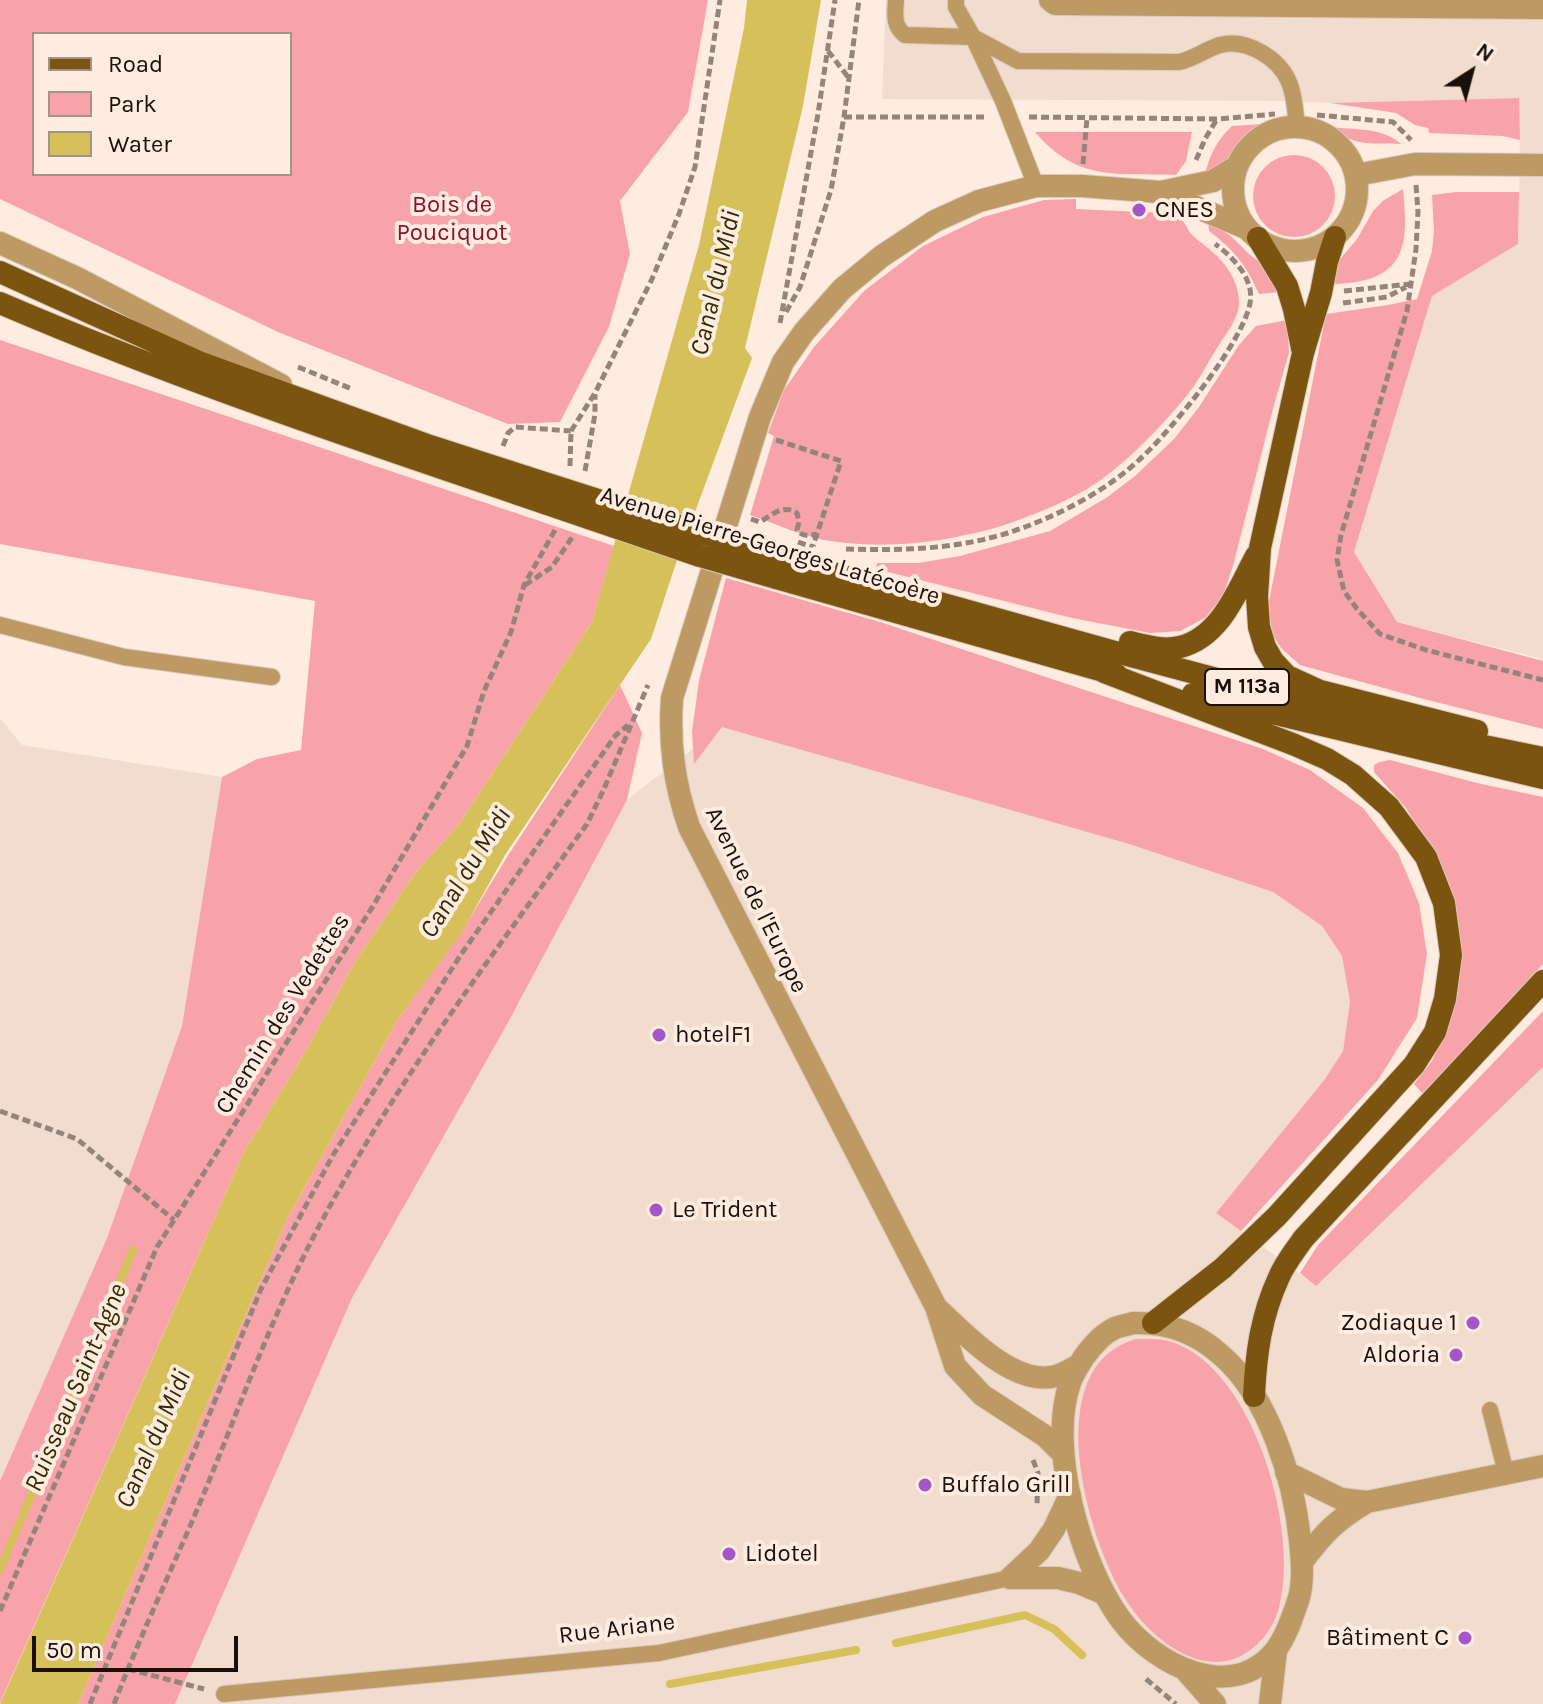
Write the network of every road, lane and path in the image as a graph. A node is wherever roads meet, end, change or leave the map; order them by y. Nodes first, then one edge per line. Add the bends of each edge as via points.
1 (720, 0) edge
2 (835, 0) edge
3 (859, 0) edge
4 (896, 0) edge
5 (956, 0) edge
6 (1050, 0) edge
7 (1486, 3) edge
8 (1543, 8) edge
9 (973, 37) junction
10 (827, 50) junction
11 (849, 78) junction
12 (844, 117) dead end
13 (1297, 126) junction
14 (1543, 165) edge
15 (1236, 167) junction
16 (1356, 175) junction
17 (1036, 186) junction
18 (1160, 192) junction
19 (1252, 233) junction
20 (1335, 237) junction
21 (0, 243) edge
22 (0, 272) edge
23 (1251, 301) dead end
24 (0, 303) edge
25 (1332, 304) dead end
26 (0, 313) edge
27 (779, 324) dead end
28 (71, 334) junction
29 (1303, 353) junction
30 (325, 408) junction
31 (571, 431) junction
32 (755, 433) junction
33 (503, 448) dead end
34 (568, 475) dead end
35 (522, 485) junction
36 (731, 513) junction
37 (558, 518) dead end
38 (817, 534) junction
39 (823, 548) dead end
40 (1260, 548) junction
41 (833, 549) dead end
42 (778, 568) junction
43 (953, 607) junction
44 (0, 625) edge
45 (1104, 672) junction
46 (272, 677) dead end
47 (1543, 680) edge
48 (1543, 751) edge
49 (1543, 758) edge
50 (1543, 778) edge
51 (1543, 981) edge
52 (0, 1111) edge
53 (174, 1220) junction
54 (936, 1307) junction
55 (1153, 1323) junction
56 (1079, 1365) junction
57 (1254, 1396) junction
58 (1490, 1410) dead end
59 (1063, 1454) junction
60 (1543, 1466) edge
61 (1286, 1472) junction
62 (1506, 1473) junction
63 (1070, 1495) junction
64 (1367, 1502) junction
65 (1302, 1562) junction
66 (1010, 1578) junction
67 (1105, 1594) junction
68 (0, 1611) edge
69 (1276, 1650) junction
70 (128, 1669) junction
71 (1187, 1672) junction
72 (224, 1694) joint
73 (90, 1704) edge
74 (114, 1704) edge
75 (1215, 1704) edge
76 (1270, 1704) edge

1 - 31 path via 691,179 652,279
2 - 10 path
3 - 11 path
4 - 9 lane via 897,29 905,35
5 - 9 lane
6 - 7 street
7 - 8 street
9 - 13 lane via 1018,61 1179,62 1223,44 1248,46 1273,61 1288,79
9 - 17 lane
10 - 11 path
10 - 27 path
11 - 12 path
13 - 15 street via 1260,137
13 - 16 street via 1335,140
14 - 16 street via 1415,164
15 - 18 street, Avenue de l'Europe via 1213,181
15 - 19 street via 1236,209
16 - 20 street via 1355,209
17 - 18 street, Avenue de l'Europe
17 - 32 street, Avenue de l'Europe via 979,201 935,221 842,289 783,362
18 - 19 street, Avenue de l'Europe
19 - 20 street via 1276,248 1297,251
19 - 29 main road via 1287,286
20 - 29 main road
21 - 30 street, Avenue Pierre-Georges Latécoère
22 - 30 main road, Avenue Pierre-Georges Latécoère via 199,362
23 - 41 path via 1241,329 1174,423 1138,461 1082,502 1023,528 954,546
24 - 28 main road, Avenue Pierre-Georges Latécoère
25 - 47 path via 1387,297 1410,284 1407,311 1341,535 1337,560 1344,591 1380,634
26 - 28 main road
28 - 35 main road, Avenue Pierre-Georges Latécoère via 299,420
29 - 40 main road
30 - 35 main road, Avenue Pierre-Georges Latécoère
31 - 33 path via 515,427
31 - 34 path
32 - 36 street, Avenue de l'Europe
32 - 38 path via 841,461
35 - 42 main road, Avenue Pierre-Georges Latécoère / M 113a, bridge
36 - 38 path via 760,522 782,508 790,509 797,513 800,534
36 - 54 street, Avenue de l'Europe via 672,698 670,731 680,800 707,864
37 - 53 path, Chemin des Vedettes via 524,585 467,746 373,906
38 - 39 path via 813,547
40 - 43 main road via 1220,621 1178,648
40 - 48 main road via 1259,627 1273,661 1287,676 1320,691
42 - 43 main road, Avenue Pierre-Georges Latécoère / M 113a
42 - 45 main road, Avenue Pierre-Georges Latécoère / M 113a
43 - 49 main road, Avenue Pierre-Georges Latécoère / M 113a via 1420,733
44 - 46 lane via 124,657
45 - 50 main road, Avenue Pierre-Georges Latécoère / M 113a
45 - 55 main road via 1295,745 1353,775 1389,807 1426,857 1444,903 1451,955 1435,1032 1414,1065 1277,1216 1223,1268
51 - 57 main road via 1303,1239 1280,1274 1263,1321
52 - 53 path via 77,1139
53 - 68 path, Chemin des Vedettes via 157,1247
54 - 56 street, Avenue de l'Europe via 983,1351 1035,1378 1057,1376
54 - 59 street, Avenue de l'Europe via 955,1366 982,1395
55 - 56 street via 1113,1329 1093,1344
55 - 57 street via 1198,1337 1223,1356
56 - 59 street via 1063,1417
57 - 61 street
58 - 62 lane
59 - 63 street
60 - 62 street
61 - 64 street via 1341,1499
61 - 65 street
62 - 64 street
63 - 66 street via 1039,1551
63 - 67 street
64 - 65 street via 1340,1518
65 - 69 street via 1300,1596
66 - 67 street, Rue Ariane via 1058,1578
66 - 72 lane, Rue Ariane via 659,1653
67 - 71 street via 1142,1642
69 - 71 street via 1253,1670 1230,1677
69 - 76 street
70 - 72 path
70 - 73 path via 283,1298 317,1231 400,1089 587,824 632,722 615,736 462,953 333,1155 261,1289
70 - 74 path
71 - 75 street

